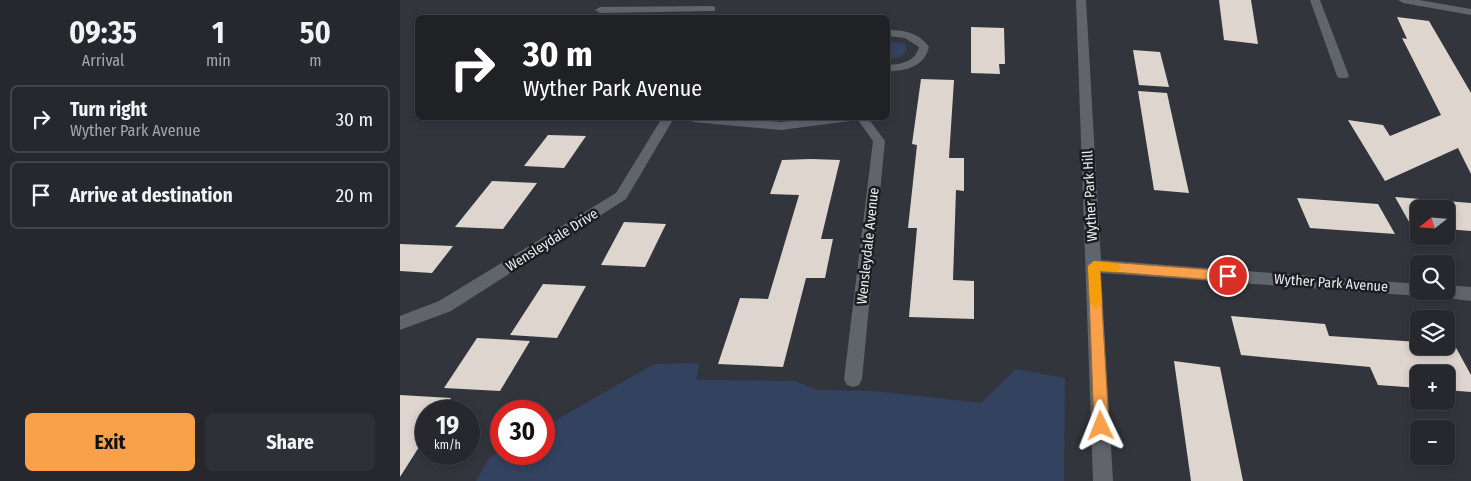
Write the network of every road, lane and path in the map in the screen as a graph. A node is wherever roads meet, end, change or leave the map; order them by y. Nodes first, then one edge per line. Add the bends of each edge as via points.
1 (1081, 0) edge
2 (1315, 0) edge
3 (1403, 0) edge
4 (712, 9) edge
5 (600, 10) dead end
6 (1471, 12) edge
7 (890, 33) edge
8 (890, 68) edge
9 (1343, 76) dead end
10 (667, 120) edge
11 (715, 120) edge
12 (835, 120) edge
13 (863, 120) edge
14 (1094, 266) junction
15 (1410, 289) edge
16 (1455, 293) edge
17 (1471, 294) edge
18 (400, 323) edge
19 (853, 379) dead end
20 (1103, 481) edge

1 - 14 street, Wyther Park Hill
2 - 9 street
3 - 6 street
4 - 5 street
7 - 8 street via 916,38 924,47 924,54 916,62
10 - 18 street, Wensleydale Drive via 621,196 446,306
11 - 12 street via 781,126
13 - 19 street, Wensleydale Avenue via 879,141
14 - 15 street, Wyther Park Avenue
14 - 20 street, Wyther Park Hill
16 - 17 street

